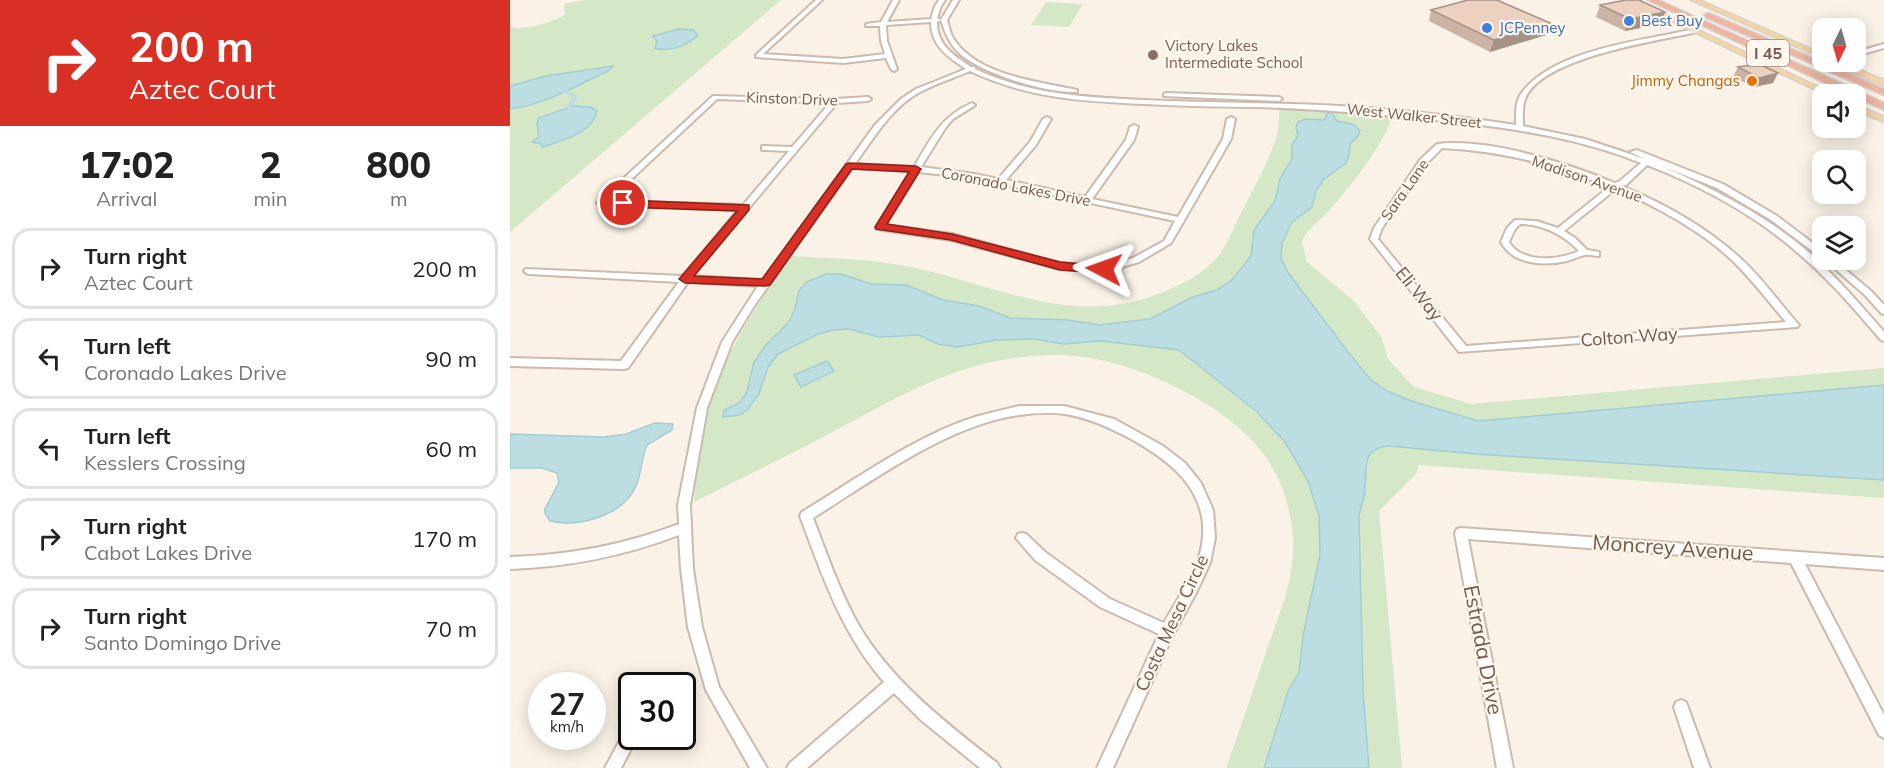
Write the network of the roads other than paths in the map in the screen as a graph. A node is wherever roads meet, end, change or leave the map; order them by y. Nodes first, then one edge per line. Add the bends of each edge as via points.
1 (819, 0) edge
2 (896, 0) edge
3 (942, 0) edge
4 (956, 0) edge
5 (1630, 0) edge
6 (1652, 0) edge
7 (1675, 0) edge
8 (1694, 0) edge
9 (944, 20) junction
10 (932, 21) junction
11 (884, 24) junction
12 (868, 25) dead end
13 (1695, 31) junction
14 (1704, 35) junction
15 (1884, 46) edge
16 (1866, 51) edge
17 (1812, 52) edge
18 (1595, 55) junction
19 (888, 56) junction
20 (982, 66) junction
21 (894, 69) dead end
22 (972, 70) junction
23 (1858, 72) edge
24 (1884, 83) edge
25 (1812, 86) edge
26 (1884, 92) edge
27 (868, 99) dead end
28 (835, 101) junction
29 (972, 105) dead end
30 (1884, 106) edge
31 (1866, 112) edge
32 (1047, 119) dead end
33 (1232, 119) dead end
34 (1884, 120) edge
35 (1520, 124) junction
36 (1134, 127) dead end
37 (1440, 146) joint
38 (765, 148) dead end
39 (794, 149) junction
40 (1648, 160) junction
41 (849, 166) junction
42 (916, 169) junction
43 (1000, 182) junction
44 (1616, 185) junction
45 (1087, 200) junction
46 (745, 208) junction
47 (1518, 212) dead end
48 (1181, 220) junction
49 (1524, 221) junction
50 (1558, 232) junction
51 (1374, 238) joint
52 (1812, 246) edge
53 (1584, 252) junction
54 (1596, 254) dead end
55 (1841, 270) edge
56 (529, 271) dead end
57 (685, 279) junction
58 (765, 283) junction
59 (1838, 284) junction
60 (1868, 293) junction
61 (1884, 311) edge
62 (1794, 325) joint
63 (1884, 338) edge
64 (1463, 350) joint
65 (510, 362) edge
66 (685, 527) junction
67 (1461, 533) joint
68 (1022, 538) dead end
69 (1795, 557) junction
70 (510, 563) edge
71 (1884, 564) edge
72 (1167, 631) junction
73 (893, 684) junction
74 (1681, 708) dead end
75 (1883, 727) edge
76 (622, 750) edge
77 (613, 768) edge
78 (759, 768) edge
79 (795, 768) edge
80 (992, 768) edge
81 (1105, 768) edge
82 (1505, 768) edge
83 (1702, 768) edge

1 - 19 street via 758,56 843,61
2 - 11 street
3 - 10 street
4 - 9 street
5 - 13 main road
6 - 30 highway, I 45
7 - 26 highway, I 45
8 - 17 main road
9 - 10 street
9 - 20 street, West Walker Street via 950,37 963,53
10 - 11 street
10 - 22 street, West Walker Street via 941,47
11 - 12 street
11 - 19 street via 882,45
13 - 14 main road
13 - 18 street
14 - 18 street
14 - 25 main road
15 - 16 street
18 - 35 street via 1540,75 1523,96
19 - 21 street
20 - 22 street
20 - 35 street, West Walker Street via 1044,86 1083,92 1338,102
22 - 35 street, West Walker Street via 1005,84 1057,96 1316,107
22 - 41 street via 893,112
23 - 24 main road
27 - 28 street, Kinston Drive
28 - 39 street
28 - 46 street, Kinston Drive via 715,97 601,203
29 - 42 street via 943,126
31 - 34 main road
32 - 43 street via 1033,143
33 - 48 street via 1227,140
35 - 40 street, West Walker Street via 1577,132
36 - 45 street via 1130,140
37 - 44 street, Madison Avenue via 1530,159
37 - 51 street, Sara Lane via 1423,162
38 - 39 street
39 - 46 street
40 - 44 street
40 - 52 street, West Walker Street via 1720,186
40 - 59 street, West Walker Street via 1770,226
41 - 42 street, Coronado Lakes Drive
41 - 58 street
42 - 43 street, Coronado Lakes Drive
42 - 48 street via 880,227 952,237 1060,266 1104,269 1136,260 1167,243
43 - 45 street, Coronado Lakes Drive
44 - 50 street
44 - 62 street, Madison Avenue via 1663,208 1718,244 1757,280
45 - 48 street, Coronado Lakes Drive
46 - 57 street
47 - 49 street
49 - 50 street
49 - 53 street via 1514,225 1505,242 1517,256 1563,259
50 - 53 street via 1575,241
51 - 64 street, Eli Way
53 - 54 street
55 - 60 street
56 - 57 street
57 - 58 street
57 - 65 street via 624,365
58 - 66 street via 727,342 702,408 684,505
59 - 60 street
59 - 63 street, West Walker Street
60 - 61 street
62 - 64 street, Colton Way
66 - 70 street via 599,556
66 - 78 street via 695,627 713,690
67 - 69 street, Moncrey Avenue
67 - 82 street, Estrada Drive
68 - 72 street via 1040,556 1105,603
69 - 71 street, Moncrey Avenue
69 - 75 street
72 - 73 street, Costa Mesa Circle via 1206,560 1210,536 1209,513 1192,476 1173,458 1107,419 1050,407 989,415 935,439 806,516 841,606
72 - 81 street, Costa Mesa Circle
73 - 79 street
73 - 80 street
74 - 83 street
76 - 77 street

